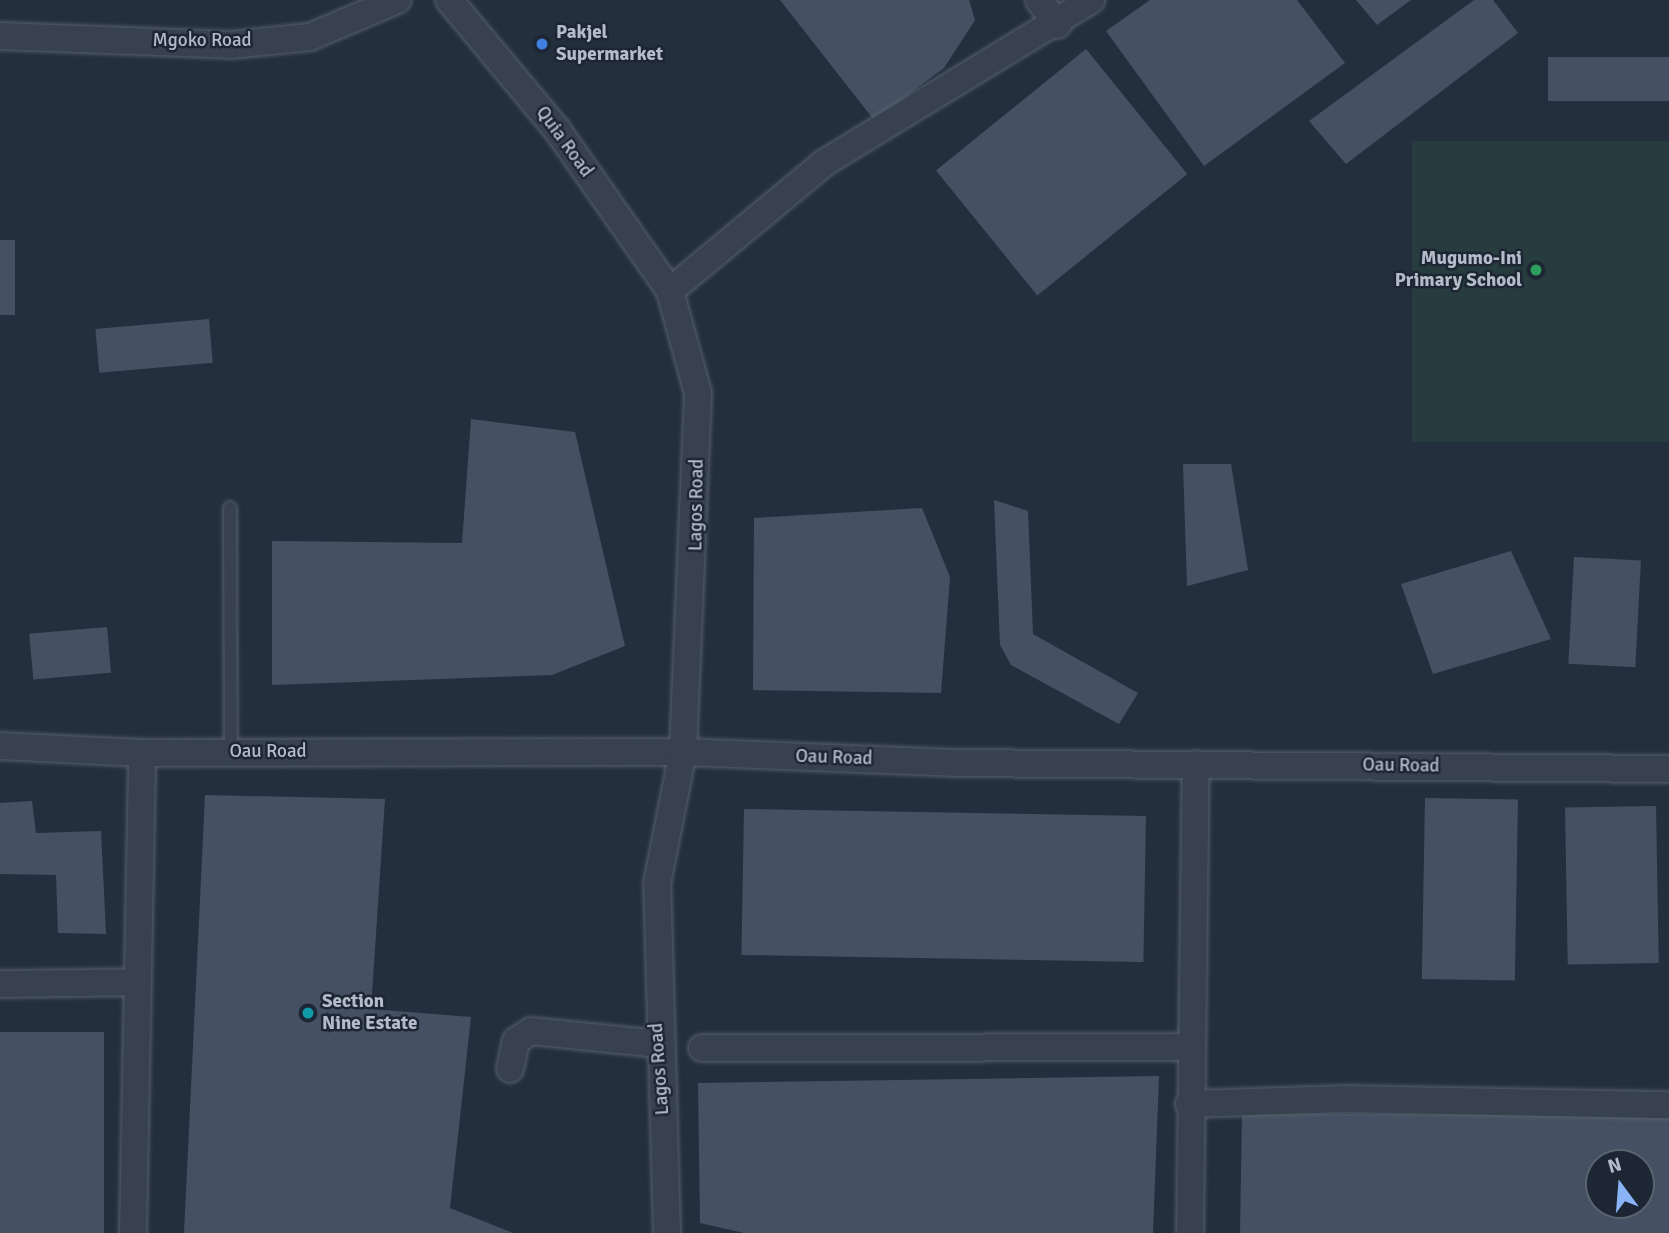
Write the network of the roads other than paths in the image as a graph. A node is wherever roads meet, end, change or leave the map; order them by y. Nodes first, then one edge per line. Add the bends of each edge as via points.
1 (397, 0) edge
2 (449, 0) edge
3 (1039, 0) edge
4 (1091, 0) edge
5 (1058, 25) junction
6 (0, 36) edge
7 (670, 290) junction
8 (230, 508) dead end
9 (0, 746) edge
10 (231, 752) junction
11 (683, 752) junction
12 (142, 753) junction
13 (1196, 764) junction
14 (1669, 769) edge
15 (138, 982) junction
16 (0, 984) edge
17 (659, 1044) junction
18 (1190, 1047) junction
19 (702, 1048) dead end
20 (510, 1069) dead end
21 (1189, 1104) junction
22 (1669, 1105) edge
23 (133, 1233) edge
24 (667, 1233) edge
25 (1190, 1233) edge

1 - 6 street, Mgoko Road via 310,37 231,45
2 - 7 street, Quia Road via 558,131
3 - 5 street
4 - 5 street
5 - 7 street via 824,163
7 - 11 street, Lagos Road via 698,393 698,522
8 - 10 lane
9 - 12 street, Oau Road
10 - 11 street, Oau Road
10 - 12 street, Oau Road
11 - 13 street, Oau Road via 954,763
11 - 17 street, Lagos Road via 657,884
12 - 15 street
13 - 14 street, Oau Road
13 - 18 street
15 - 16 street
15 - 23 street
17 - 20 street via 531,1031 516,1041
17 - 24 street, Lagos Road
18 - 19 street
18 - 21 street
21 - 22 street via 1346,1099
21 - 25 street

